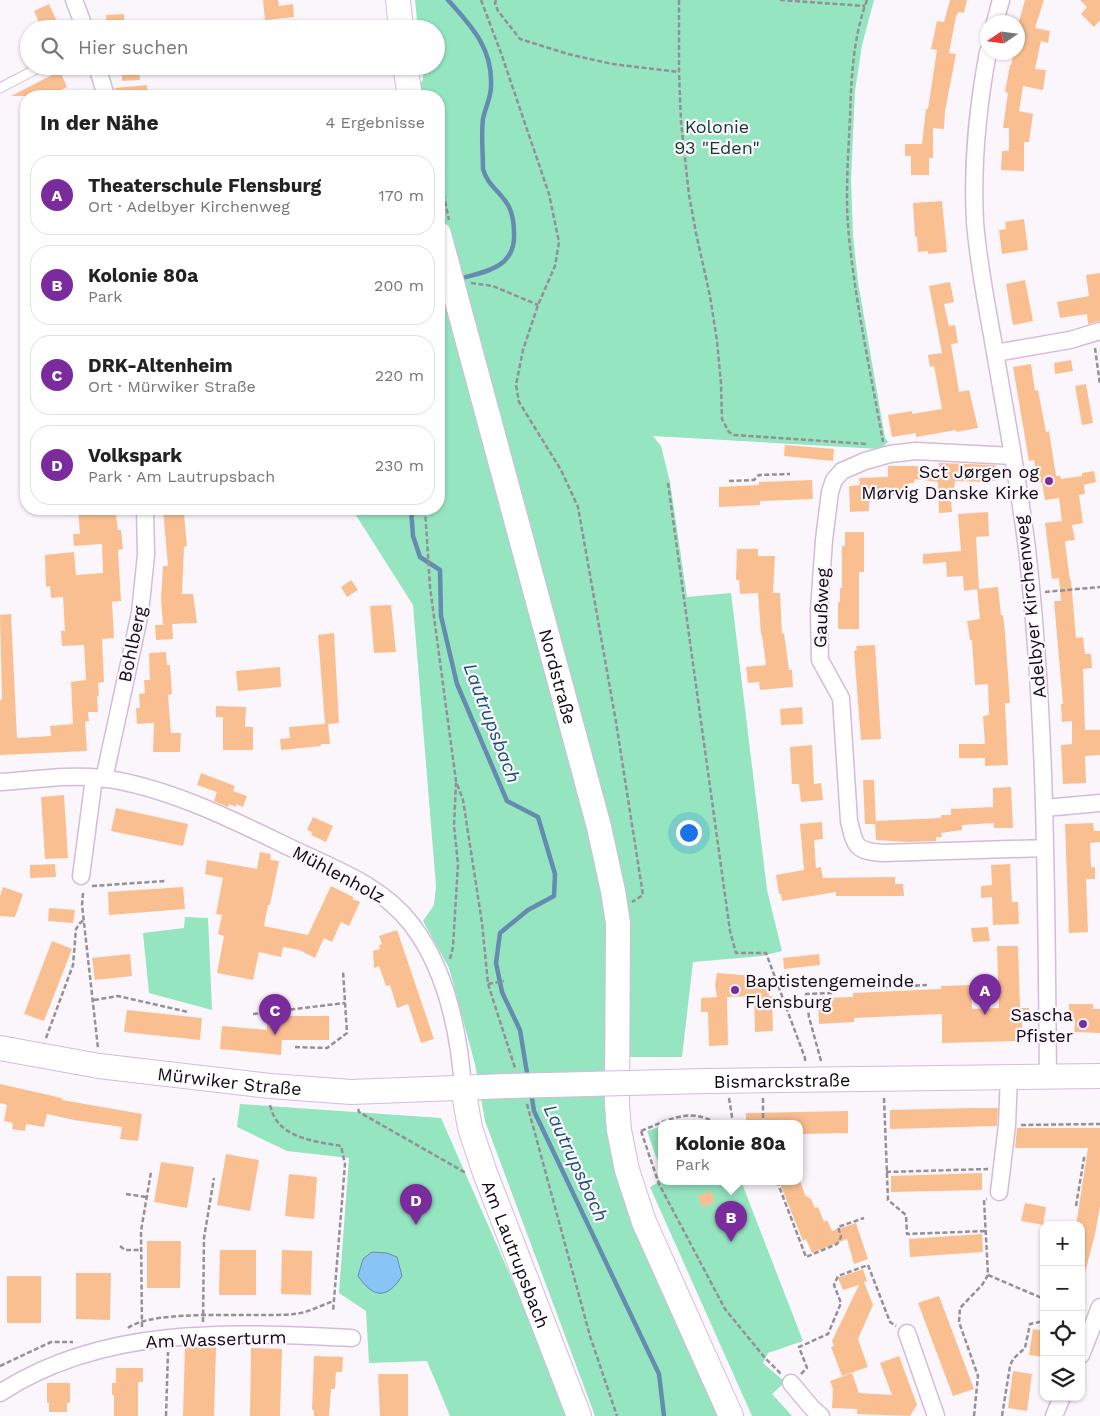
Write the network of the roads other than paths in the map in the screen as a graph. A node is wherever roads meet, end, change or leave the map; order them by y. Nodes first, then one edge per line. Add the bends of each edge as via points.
1 (74, 0) edge
2 (398, 0) edge
3 (1001, 0) edge
4 (997, 15) edge
5 (82, 20) edge
6 (400, 20) edge
7 (987, 60) edge
8 (25, 75) edge
9 (99, 75) edge
10 (406, 75) edge
11 (0, 88) edge
12 (104, 90) edge
13 (409, 90) edge
14 (445, 242) edge
15 (1096, 333) edge
16 (995, 353) junction
17 (1013, 456) junction
18 (145, 515) edge
19 (99, 778) junction
20 (0, 782) edge
21 (1100, 804) edge
22 (1045, 808) junction
23 (1045, 848) junction
24 (86, 881) road end
25 (0, 1048) edge
26 (1009, 1076) junction
27 (1048, 1076) junction
28 (1100, 1076) edge
29 (463, 1088) junction
30 (999, 1192) road end
31 (1100, 1306) edge
32 (907, 1333) road end
33 (352, 1338) dead end
34 (1085, 1345) edge
35 (791, 1384) road end
36 (0, 1393) edge
37 (1060, 1401) edge
38 (579, 1416) edge
39 (731, 1416) edge
40 (821, 1416) edge
41 (936, 1416) edge
42 (1054, 1416) edge

1 - 5 street
2 - 6 main road
3 - 4 street
7 - 16 street, Adelbyer Kirchenweg via 975,137 974,189 977,244
8 - 11 lane
9 - 12 street
10 - 13 main road
14 - 39 main road, Nordstraße, bridge via 464,327 613,891 618,924 617,1062 630,1130 627,1170 644,1222
15 - 16 street
16 - 17 street, Adelbyer Kirchenweg
17 - 22 street, Adelbyer Kirchenweg via 1027,548 1038,664
17 - 23 street, Gaußweg via 887,450 842,471 830,492 824,540 819,610 820,660 841,698 849,821 858,847 883,853
18 - 19 street, Bohlberg via 146,555 140,612
19 - 20 street, Mühlenholz
19 - 24 street
19 - 29 street, Mühlenholz via 149,789 200,806 360,881 388,898 428,947 439,971 458,1038
21 - 22 street
22 - 23 street, Adelbyer Kirchenweg
23 - 27 street, Adelbyer Kirchenweg
25 - 29 main road, Mürwiker Straße via 99,1066 270,1086 351,1092
26 - 27 main road, Bismarckstraße
26 - 29 main road, Bismarckstraße, bridge via 816,1080 511,1077
26 - 30 street via 1008,1125
27 - 28 main road, Bismarckstraße
29 - 38 main road, Am Lautrupsbach via 470,1128 485,1173
31 - 34 street
32 - 41 street
33 - 36 street, Am Wasserturm via 203,1336 143,1341 97,1350 31,1374
35 - 40 street
37 - 42 street

